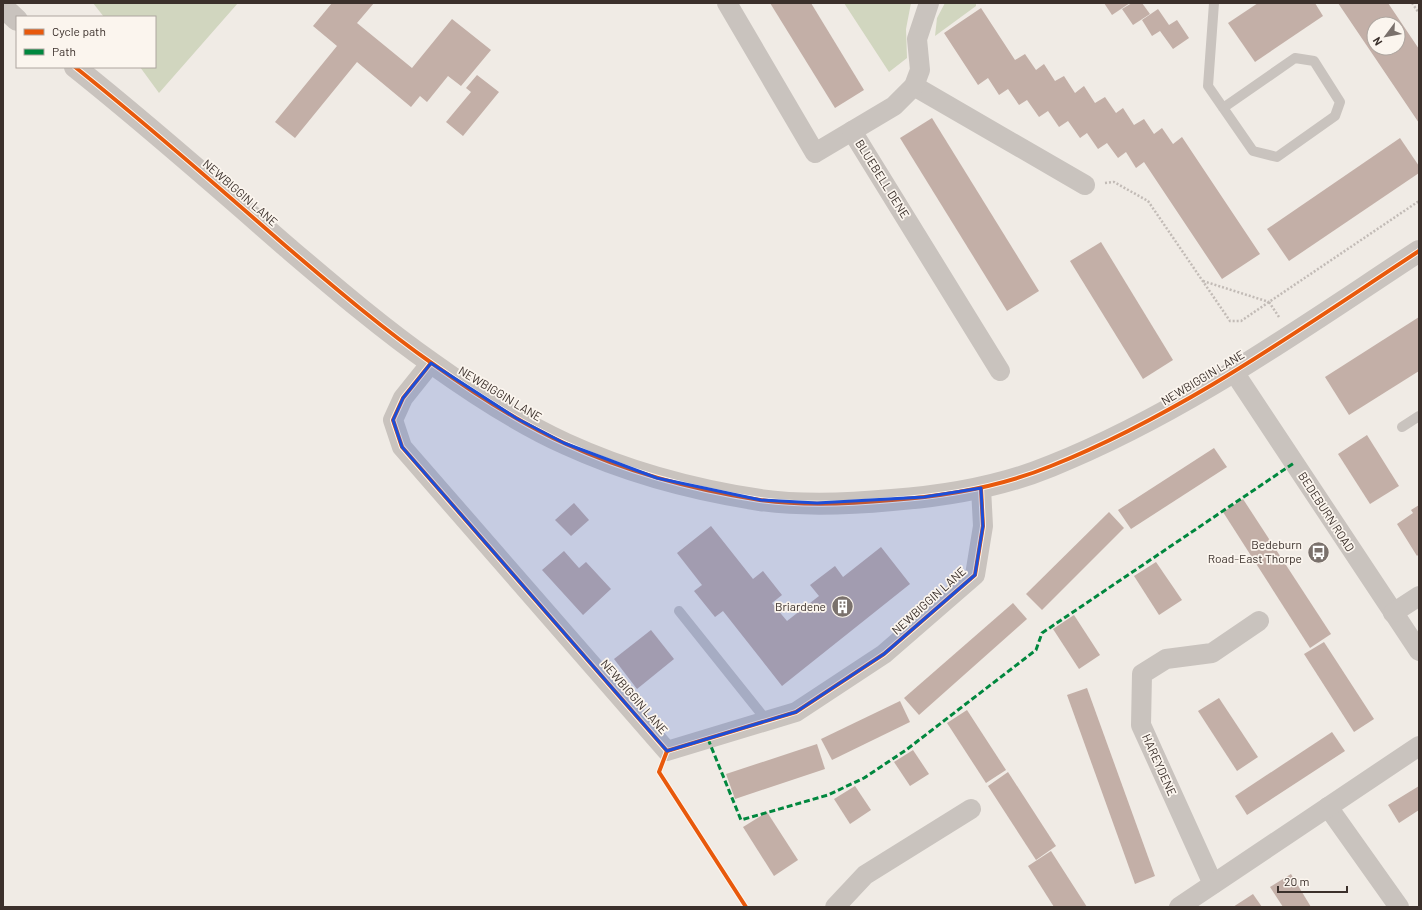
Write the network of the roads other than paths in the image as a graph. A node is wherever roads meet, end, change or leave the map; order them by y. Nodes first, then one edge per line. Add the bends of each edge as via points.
1 (727, 3) edge
2 (929, 3) edge
3 (1214, 3) edge
4 (3, 7) edge
5 (16, 19) edge
6 (3, 27) edge
7 (16, 29) edge
8 (76, 68) edge
9 (914, 86) junction
10 (1223, 108) junction
11 (852, 131) junction
12 (1085, 185) road end
13 (1419, 251) edge
14 (431, 363) junction
15 (1000, 371) dead end
16 (1234, 372) junction
17 (1419, 416) edge
18 (1402, 427) dead end
19 (981, 488) junction
20 (1419, 596) edge
21 (679, 611) dead end
22 (1393, 613) junction
23 (1259, 621) dead end
24 (1419, 651) edge
25 (767, 721) junction
26 (1419, 746) edge
27 (1328, 807) junction
28 (971, 809) dead end
29 (1212, 884) junction
30 (835, 907) edge
31 (1179, 907) edge
32 (1399, 907) edge

1 - 11 street, BLUEBELL DENE via 815,153
2 - 9 street via 917,39 920,70
3 - 10 lane via 1208,86
4 - 5 street
6 - 7 street
8 - 14 street, NEWBIGGIN LANE via 355,305
9 - 11 street via 894,106
9 - 12 street
10 - 10 lane via 1295,58 1314,61 1340,102 1335,116 1277,157 1253,151
11 - 15 street, BLUEBELL DENE
13 - 16 street, NEWBIGGIN LANE
14 - 19 street, NEWBIGGIN LANE via 475,393 557,440 608,462 658,478 761,500 817,503 924,498
14 - 25 street, NEWBIGGIN LANE via 403,398 393,420 402,447 667,751
16 - 19 street, NEWBIGGIN LANE via 1137,428 1050,467
16 - 22 street, BEDEBURN ROAD
17 - 18 lane
19 - 25 street, NEWBIGGIN LANE via 982,526 975,575 884,654 796,712
20 - 22 street
21 - 25 lane
22 - 24 street, BEDEBURN ROAD
23 - 29 street, HAREYDENE via 1212,653 1166,659 1142,674 1141,725
26 - 27 street
27 - 29 street
27 - 32 street
28 - 30 street via 865,876
29 - 31 street

